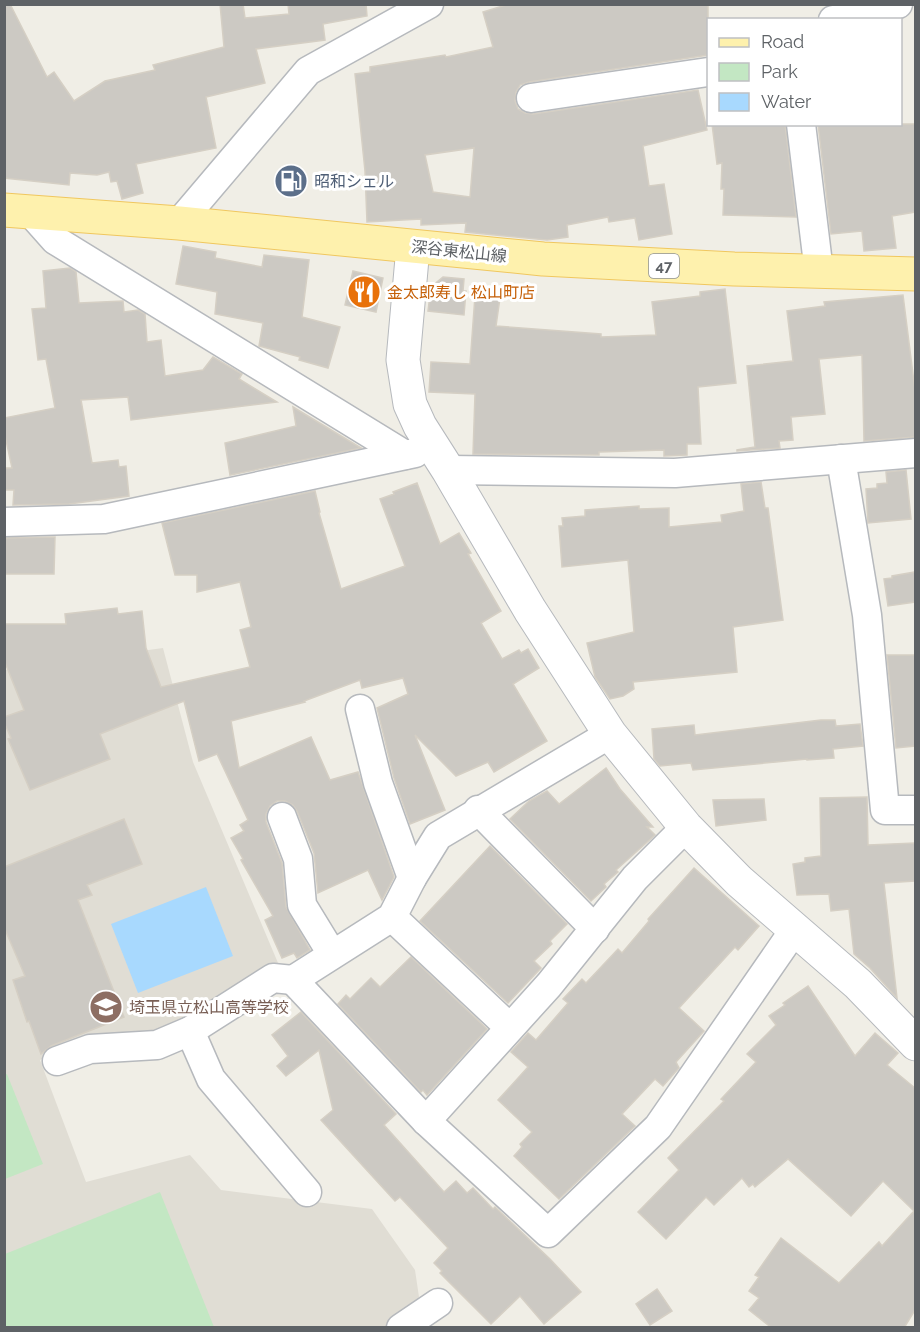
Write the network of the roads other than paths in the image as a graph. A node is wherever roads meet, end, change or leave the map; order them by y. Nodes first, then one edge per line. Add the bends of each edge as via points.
1 (429, 4) edge
2 (898, 4) edge
3 (846, 18) edge
4 (707, 72) edge
5 (531, 98) dead end
6 (801, 126) edge
7 (18, 211) edge
8 (179, 223) junction
9 (412, 247) junction
10 (819, 272) junction
11 (915, 274) edge
12 (915, 453) edge
13 (429, 458) junction
14 (841, 459) junction
15 (4, 522) edge
16 (360, 709) dead end
17 (610, 734) junction
18 (478, 810) junction
19 (915, 810) edge
20 (282, 817) dead end
21 (686, 827) junction
22 (412, 878) junction
23 (392, 917) junction
24 (596, 929) junction
25 (795, 929) junction
26 (332, 954) junction
27 (294, 980) junction
28 (509, 1027) junction
29 (190, 1031) junction
30 (915, 1044) edge
31 (57, 1061) dead end
32 (426, 1121) junction
33 (307, 1192) dead end
34 (438, 1303) dead end
35 (401, 1328) edge

1 - 8 street via 308,71
2 - 3 street via 873,14
4 - 5 street
6 - 10 street
7 - 8 main road, 深谷東松山線 / 47
7 - 13 street via 55,240
8 - 9 main road, 深谷東松山線 / 47
9 - 10 main road, 深谷東松山線 / 47 via 543,259
9 - 13 street via 403,360 410,404
10 - 11 main road, 深谷東松山線 / 47
12 - 14 street
13 - 14 street via 675,473
13 - 15 street via 104,519
13 - 17 street
14 - 19 street via 867,615 885,810
16 - 22 street via 378,783
17 - 18 street
17 - 21 street
18 - 22 street via 438,836
18 - 24 street
20 - 26 street via 298,859 302,905
21 - 24 street via 635,878
21 - 25 street via 739,881
22 - 23 street
23 - 26 street
23 - 28 street
24 - 28 street
25 - 30 street via 858,984
25 - 32 street via 658,1127 548,1233
26 - 27 street
27 - 29 street via 273,978
27 - 32 street
28 - 32 street
29 - 31 street via 157,1045 90,1049
29 - 33 street via 211,1079
34 - 35 street

